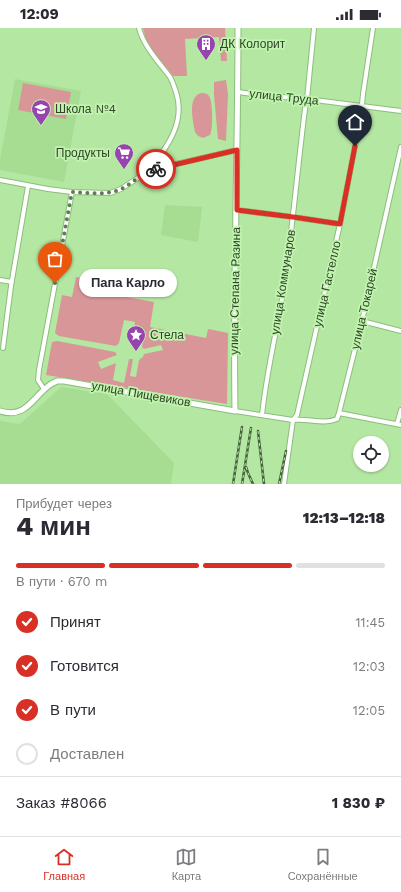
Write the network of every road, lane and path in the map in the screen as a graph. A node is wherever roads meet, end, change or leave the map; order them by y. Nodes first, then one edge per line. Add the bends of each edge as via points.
1 (138, 28) edge
2 (238, 28) edge
3 (314, 28) edge
4 (373, 28) edge
5 (238, 92) junction
6 (307, 99) junction
7 (361, 107) junction
8 (401, 111) edge
9 (401, 147) edge
10 (237, 150) junction
11 (400, 159) edge
12 (150, 170) junction
13 (0, 180) edge
14 (28, 186) junction
15 (72, 192) junction
16 (237, 210) junction
17 (293, 217) junction
18 (340, 224) junction
19 (0, 280) edge
20 (12, 282) junction
21 (362, 321) junction
22 (401, 331) edge
23 (3, 348) dead end
24 (44, 389) junction
25 (401, 410) edge
26 (0, 411) edge
27 (235, 411) junction
28 (339, 413) junction
29 (262, 415) junction
30 (292, 420) junction
31 (399, 425) edge
32 (284, 484) edge

1 - 12 street via 145,45 172,80 179,102 178,120 167,147
2 - 5 main road, улица Степана Разина
3 - 6 street, улица Коммунаров
4 - 7 street, улица Гастелло
5 - 6 street, улица Труда
5 - 10 main road, улица Степана Разина
6 - 7 street, улица Труда
6 - 17 street, улица Коммунаров
7 - 8 street, улица Труда
7 - 18 street, улица Гастелло
9 - 11 street, улица Токарей
10 - 12 street
10 - 16 main road, улица Степана Разина
11 - 21 street, улица Токарей
12 - 15 street via 115,191
13 - 14 street
14 - 15 street
14 - 20 street
15 - 24 street via 39,370 38,380
16 - 17 street
16 - 27 main road, улица Степана Разина
17 - 18 street
17 - 29 street, улица Коммунаров via 282,299 264,389
18 - 30 street, улица Гастелло via 297,415
19 - 20 street
20 - 23 street
21 - 22 street
21 - 28 street, улица Токарей
24 - 26 main road, улица Пищевиков via 20,412
24 - 27 main road, улица Пищевиков via 57,381 64,381
25 - 31 street
27 - 29 street, улица Пищевиков
28 - 30 street, улица Пищевиков via 337,419 325,422
28 - 31 street
29 - 30 street, улица Пищевиков
30 - 32 street, улица Гастелло

